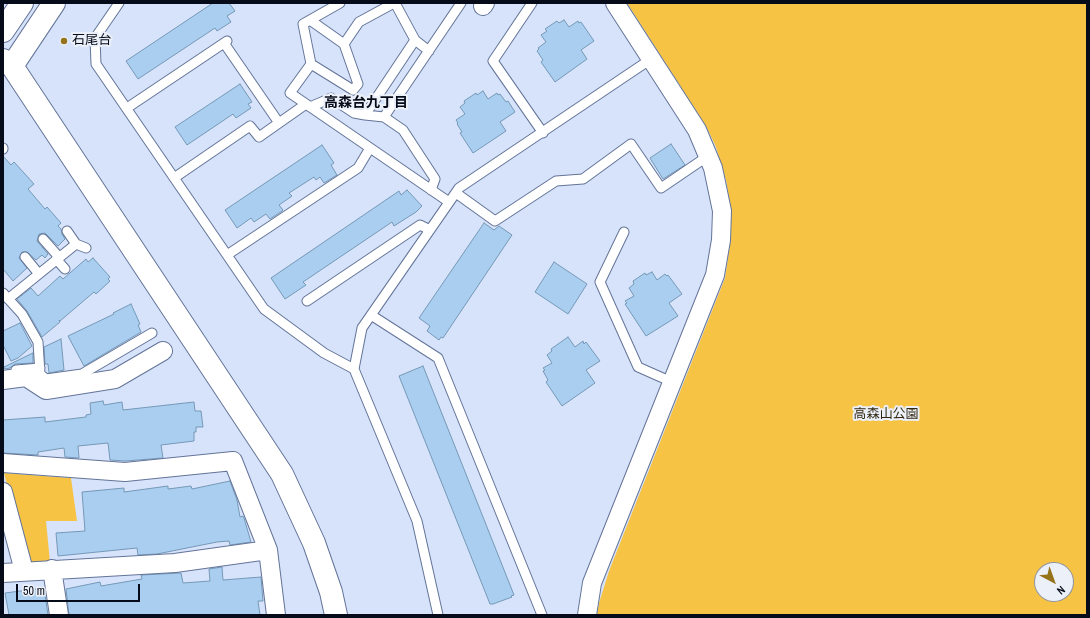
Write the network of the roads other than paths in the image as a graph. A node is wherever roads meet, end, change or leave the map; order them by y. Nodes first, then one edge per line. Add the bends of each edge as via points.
1 (22, 3) edge
2 (54, 3) edge
3 (119, 3) edge
4 (340, 3) edge
5 (394, 3) edge
6 (461, 3) edge
7 (532, 3) edge
8 (614, 3) edge
9 (310, 20) junction
10 (3, 31) edge
11 (415, 40) junction
12 (344, 44) junction
13 (429, 51) junction
14 (651, 59) junction
15 (7, 63) edge
16 (311, 64) junction
17 (308, 105) junction
18 (127, 108) junction
19 (364, 115) junction
20 (384, 117) junction
21 (279, 123) junction
22 (543, 132) junction
23 (370, 148) junction
24 (708, 156) junction
25 (174, 178) junction
26 (430, 190) junction
27 (456, 193) junction
28 (449, 202) junction
29 (430, 230) junction
30 (67, 231) dead end
31 (624, 232) dead end
32 (43, 239) dead end
33 (76, 244) junction
34 (86, 248) dead end
35 (227, 255) junction
36 (25, 257) dead end
37 (58, 258) junction
38 (65, 269) dead end
39 (39, 274) junction
40 (6, 296) edge
41 (307, 301) dead end
42 (371, 315) junction
43 (152, 333) dead end
44 (162, 351) dead end
45 (40, 368) junction
46 (354, 369) junction
47 (3, 371) edge
48 (3, 380) edge
49 (672, 382) junction
50 (3, 463) edge
51 (3, 492) edge
52 (268, 550) junction
53 (52, 570) junction
54 (24, 571) junction
55 (3, 573) edge
56 (60, 615) edge
57 (276, 615) edge
58 (336, 615) edge
59 (438, 615) edge
60 (542, 615) edge
61 (587, 615) edge

1 - 10 street
2 - 15 street
3 - 18 lane via 95,38 96,64
4 - 9 lane
5 - 11 lane
5 - 12 lane via 358,22
6 - 13 lane
7 - 22 lane via 493,61
8 - 14 street
9 - 12 lane
9 - 16 lane via 303,24
11 - 13 lane
11 - 19 lane
12 - 16 lane via 358,84 353,90
13 - 20 lane
14 - 22 lane
14 - 24 street via 697,130
15 - 58 street via 282,474 314,543
16 - 17 lane via 290,93
17 - 19 lane via 331,98 354,113
17 - 21 lane
17 - 23 lane
18 - 21 lane via 226,42
18 - 25 lane
19 - 20 lane
20 - 26 lane via 403,130 435,179
21 - 25 lane via 259,137 250,126
22 - 27 lane via 459,188
23 - 26 lane
23 - 35 lane via 358,168
24 - 27 lane via 661,188 631,144 583,179 556,181 495,221
24 - 49 street via 722,211 721,240 715,275
25 - 35 lane
26 - 28 lane
27 - 28 lane
28 - 29 lane
29 - 41 lane via 420,225
29 - 42 lane
30 - 33 lane
31 - 49 lane via 600,282 638,367
32 - 37 lane
33 - 34 lane
33 - 37 lane
35 - 46 lane via 264,309 324,353
36 - 39 lane
37 - 38 lane
37 - 39 lane
39 - 40 lane
40 - 45 lane via 22,314 38,342
42 - 46 lane via 362,328
42 - 60 lane via 438,358
43 - 45 lane via 82,374 46,379 40,374
44 - 48 street via 115,379 46,390 26,377
45 - 47 lane
46 - 59 lane via 417,521
49 - 61 street via 592,583
50 - 52 street via 125,472 233,461
51 - 54 street
52 - 53 street via 175,563
52 - 57 street
53 - 54 street
53 - 56 street
54 - 55 street

